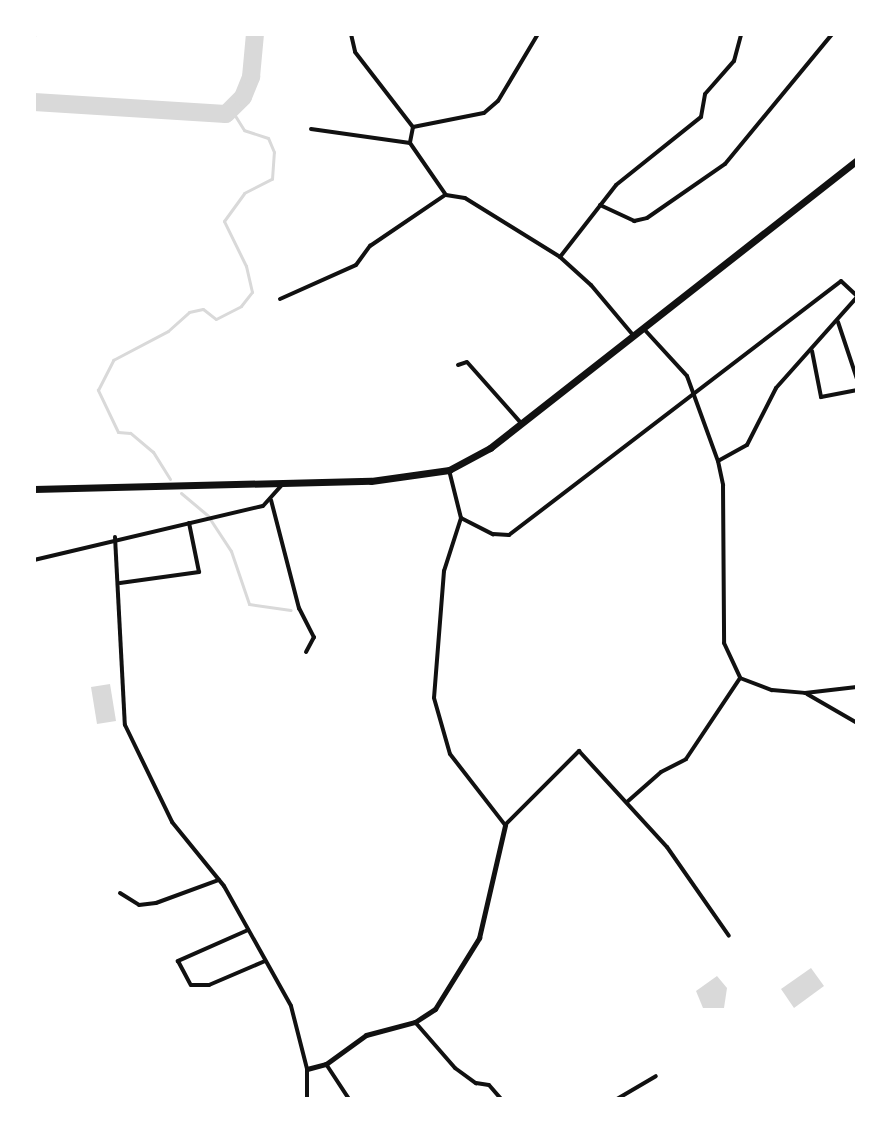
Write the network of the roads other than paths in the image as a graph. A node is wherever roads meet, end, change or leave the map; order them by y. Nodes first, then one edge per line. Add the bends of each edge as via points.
1 (351, 34) edge
2 (538, 34) edge
3 (741, 34) edge
4 (832, 34) edge
5 (413, 127) junction
6 (311, 129) dead end
7 (410, 143) junction
8 (857, 160) edge
9 (446, 195) junction
10 (600, 205) junction
11 (560, 257) junction
12 (857, 296) edge
13 (280, 299) dead end
14 (838, 322) junction
15 (643, 328) junction
16 (633, 335) junction
17 (812, 351) junction
18 (458, 365) dead end
19 (857, 379) edge
20 (857, 390) edge
21 (696, 393) junction
22 (521, 423) junction
23 (718, 461) junction
24 (449, 470) junction
25 (283, 484) junction
26 (34, 489) edge
27 (271, 500) junction
28 (461, 518) junction
29 (189, 523) junction
30 (115, 537) junction
31 (34, 560) edge
32 (120, 583) junction
33 (306, 652) dead end
34 (740, 678) junction
35 (857, 687) edge
36 (805, 693) junction
37 (857, 723) edge
38 (627, 802) junction
39 (505, 825) junction
40 (219, 880) junction
41 (120, 893) dead end
42 (248, 930) junction
43 (729, 936) dead end
44 (265, 961) junction
45 (415, 1022) junction
46 (326, 1064) junction
47 (307, 1069) junction
48 (656, 1076) dead end
49 (307, 1099) edge
50 (349, 1099) edge
51 (501, 1099) edge
52 (617, 1099) edge

1 - 5 street via 355,52
2 - 5 street via 498,101 484,113
3 - 10 street via 734,61 705,94 701,117 635,167
4 - 10 street via 725,164 647,218 634,221
5 - 7 street
6 - 7 street
7 - 9 street
8 - 15 main road
9 - 11 street via 465,198
9 - 13 street via 370,246 356,265
10 - 11 street
11 - 16 street
12 - 14 street
12 - 21 street via 841,281
14 - 17 street
14 - 19 street
15 - 16 main road
15 - 21 street
16 - 22 main road
17 - 20 street via 821,397
17 - 23 street via 776,388 747,445
18 - 22 street via 467,362
21 - 23 street
21 - 28 street via 509,535 493,534
22 - 24 main road
23 - 34 street via 723,485 724,643
24 - 25 main road via 419,478
24 - 28 street
25 - 26 main road
25 - 27 street
27 - 29 street via 237,514
27 - 33 street via 299,608 314,637
28 - 39 street via 446,560 438,614 436,716 450,754
29 - 30 street
29 - 32 street via 199,572
30 - 31 street
30 - 32 street
32 - 40 street via 125,725 172,822
34 - 36 street via 772,690
34 - 38 street via 686,759 661,772
35 - 36 street
36 - 37 street
38 - 39 street via 579,751
38 - 43 street via 667,847
39 - 45 street via 479,938 435,1009
40 - 41 street via 156,903 139,905
40 - 42 street
42 - 44 street
42 - 44 street via 178,961 191,985 209,985
44 - 47 street via 291,1006
45 - 46 street via 366,1035
45 - 51 street via 455,1068 476,1083 489,1085
46 - 47 street
46 - 50 street
47 - 49 street
48 - 52 street

